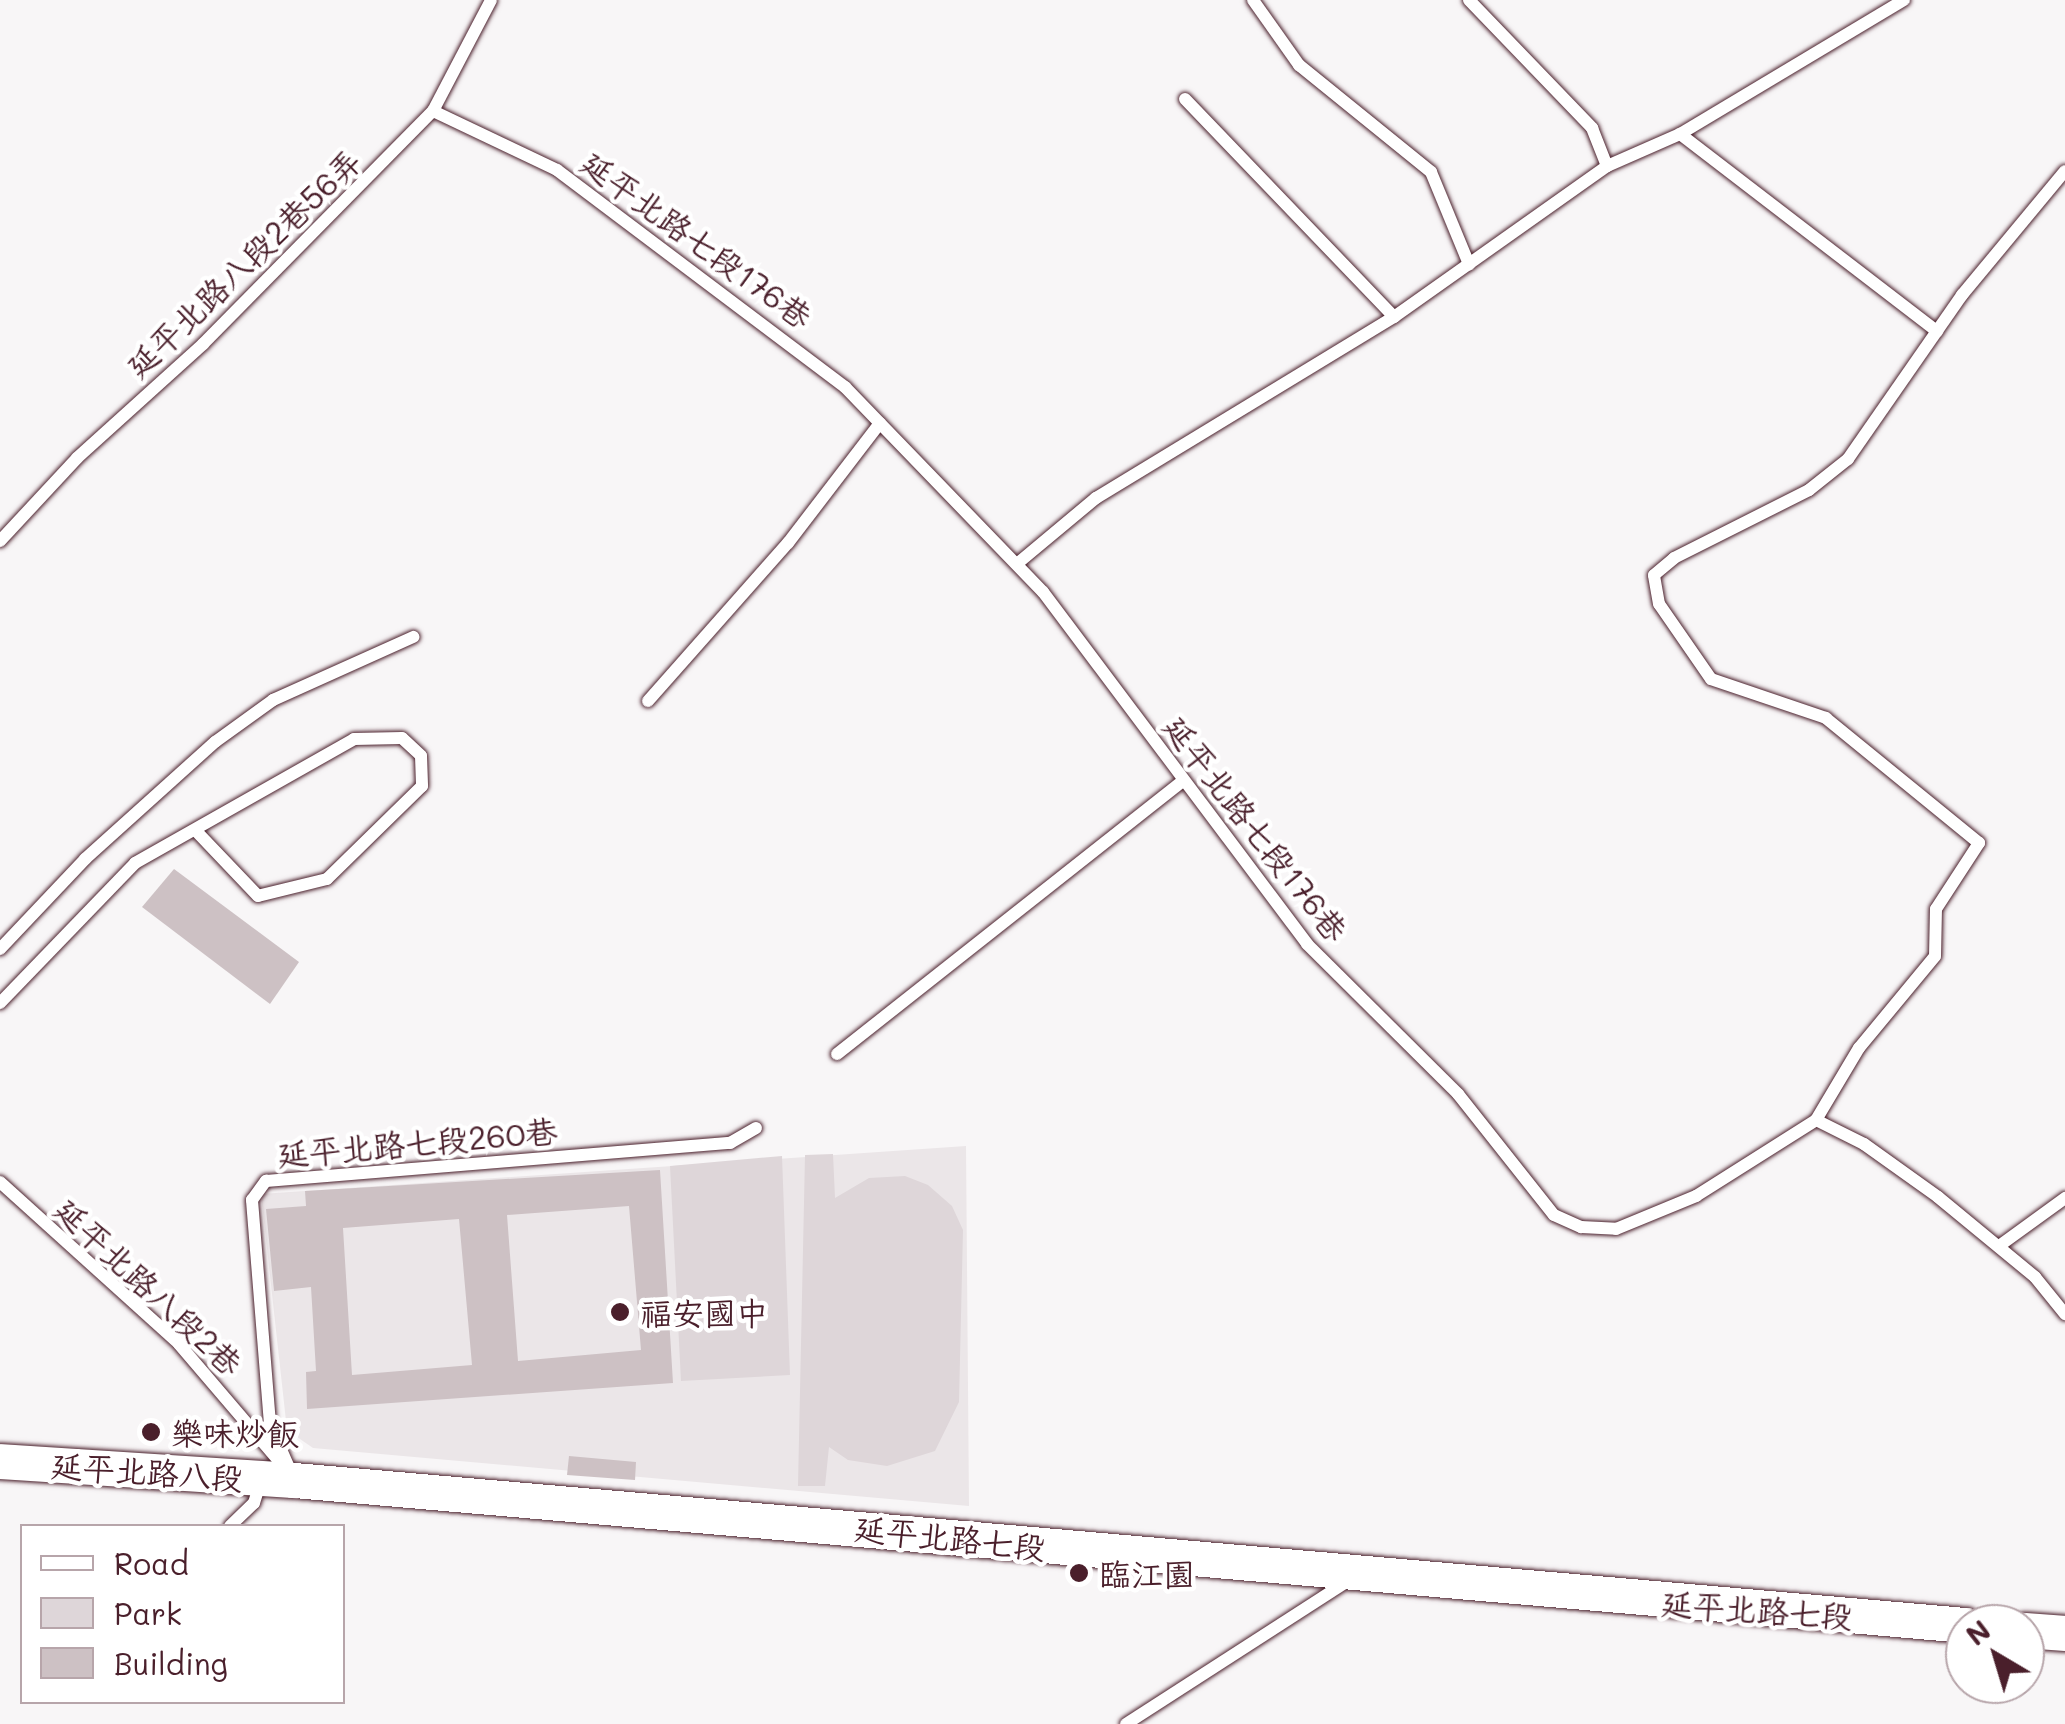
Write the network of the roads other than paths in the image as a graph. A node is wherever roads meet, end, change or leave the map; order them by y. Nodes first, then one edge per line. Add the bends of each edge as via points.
1 (491, 0) edge
2 (1253, 0) edge
3 (1469, 0) edge
4 (1904, 0) edge
5 (1185, 100) dead end
6 (433, 112) junction
7 (1680, 134) junction
8 (1608, 166) junction
9 (2065, 171) edge
10 (1469, 264) junction
11 (1394, 317) junction
12 (1937, 331) junction
13 (880, 423) junction
14 (0, 541) edge
15 (1018, 564) junction
16 (413, 636) dead end
17 (648, 701) dead end
18 (1182, 782) junction
19 (196, 832) junction
20 (0, 949) edge
21 (0, 1003) edge
22 (837, 1054) dead end
23 (1816, 1120) junction
24 (756, 1128) dead end
25 (0, 1182) edge
26 (2065, 1198) edge
27 (2000, 1246) junction
28 (2065, 1314) edge
29 (0, 1461) edge
30 (278, 1479) junction
31 (232, 1524) edge
32 (1355, 1577) junction
33 (1945, 1623) edge
34 (1126, 1724) edge

1 - 6 lane, 延平北路八段2巷56弄
2 - 10 lane via 1299,65 1432,172
3 - 8 lane via 1592,128
4 - 7 lane
5 - 11 lane
6 - 13 lane, 延平北路七段176巷 via 557,170 636,235 795,343
6 - 14 lane, 延平北路八段2巷56弄
7 - 8 lane
7 - 12 lane
8 - 10 lane
9 - 12 lane
10 - 11 lane
11 - 15 lane via 1096,498
12 - 23 lane via 1848,460 1809,490 1674,558 1654,575 1660,604 1710,680 1826,718 1979,844 1936,909 1934,956 1859,1048
13 - 15 lane, 延平北路七段176巷
13 - 17 lane via 788,543
15 - 18 lane, 延平北路七段176巷
16 - 20 lane via 274,700 215,742 85,859
18 - 22 lane
18 - 23 lane, 延平北路七段176巷 via 1307,944 1458,1094 1554,1215 1581,1227 1616,1230 1696,1196
19 - 19 lane via 354,739 402,738 421,756 422,786 327,878 258,896
19 - 21 lane via 136,863
23 - 27 lane via 1864,1144
24 - 30 lane, 延平北路七段260巷 via 730,1143 266,1181 252,1200
25 - 30 lane, 延平北路八段2巷 via 178,1344
26 - 27 lane
27 - 28 lane
29 - 30 street, 延平北路八段
30 - 31 lane
30 - 32 street, 延平北路七段
32 - 33 street, 延平北路七段
32 - 34 lane

